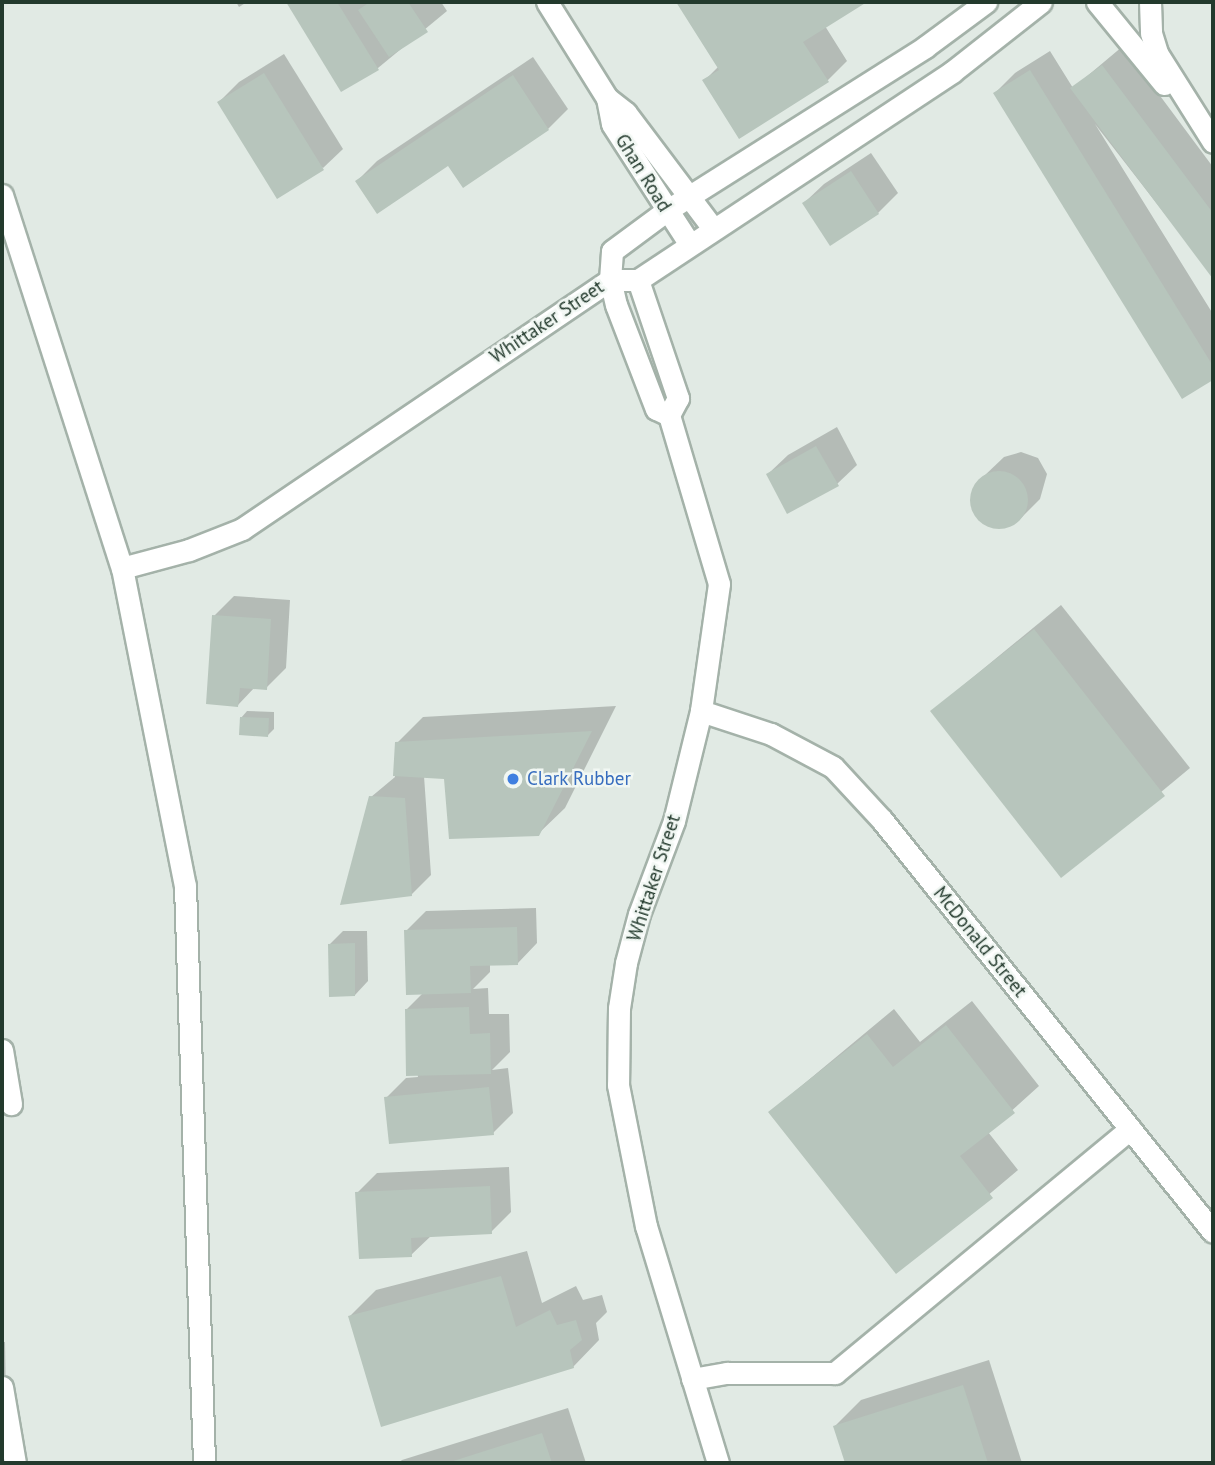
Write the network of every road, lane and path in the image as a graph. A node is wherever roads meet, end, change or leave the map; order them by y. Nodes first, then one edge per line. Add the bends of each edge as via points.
1 (547, 2) edge
2 (986, 2) edge
3 (1041, 2) edge
4 (1097, 2) edge
5 (1150, 2) edge
6 (607, 98) junction
7 (1197, 119) junction
8 (1213, 142) edge
9 (2, 195) edge
10 (691, 195) junction
11 (666, 211) junction
12 (712, 227) junction
13 (689, 243) junction
14 (610, 280) junction
15 (638, 280) junction
16 (670, 415) junction
17 (122, 568) junction
18 (701, 711) junction
19 (2, 1050) edge
20 (11, 1104) dead end
21 (1130, 1129) junction
22 (1213, 1233) edge
23 (692, 1379) junction
24 (2, 1387) edge
25 (15, 1463) edge
26 (204, 1463) edge
27 (718, 1463) edge

1 - 6 street, Ghan Road
2 - 10 street, Whittaker Street via 925,47
3 - 12 street via 952,72
4 - 7 street
5 - 7 street via 1157,53
6 - 10 street, Ghan Road via 626,113
6 - 11 street, Ghan Road via 612,124
7 - 8 street
9 - 17 street
10 - 11 street, Whittaker Street
10 - 12 street, Ghan Road
11 - 13 street, Ghan Road
11 - 14 street, Whittaker Street via 612,251
12 - 13 street
13 - 15 street
14 - 15 street, Whittaker Street
14 - 16 street, Whittaker Street via 656,409
14 - 17 street, Whittaker Street via 242,528 216,541
15 - 16 street, Whittaker Street via 678,398
16 - 18 street, Whittaker Street via 719,584
17 - 26 street via 185,886
18 - 21 street, McDonald Street via 771,734 834,767 882,820
18 - 23 street, Whittaker Street via 674,821 626,963 617,1046 618,1086 635,1179
19 - 20 street
21 - 22 street, McDonald Street
21 - 23 street via 835,1373 727,1373
23 - 27 street, Whittaker Street
24 - 25 street

